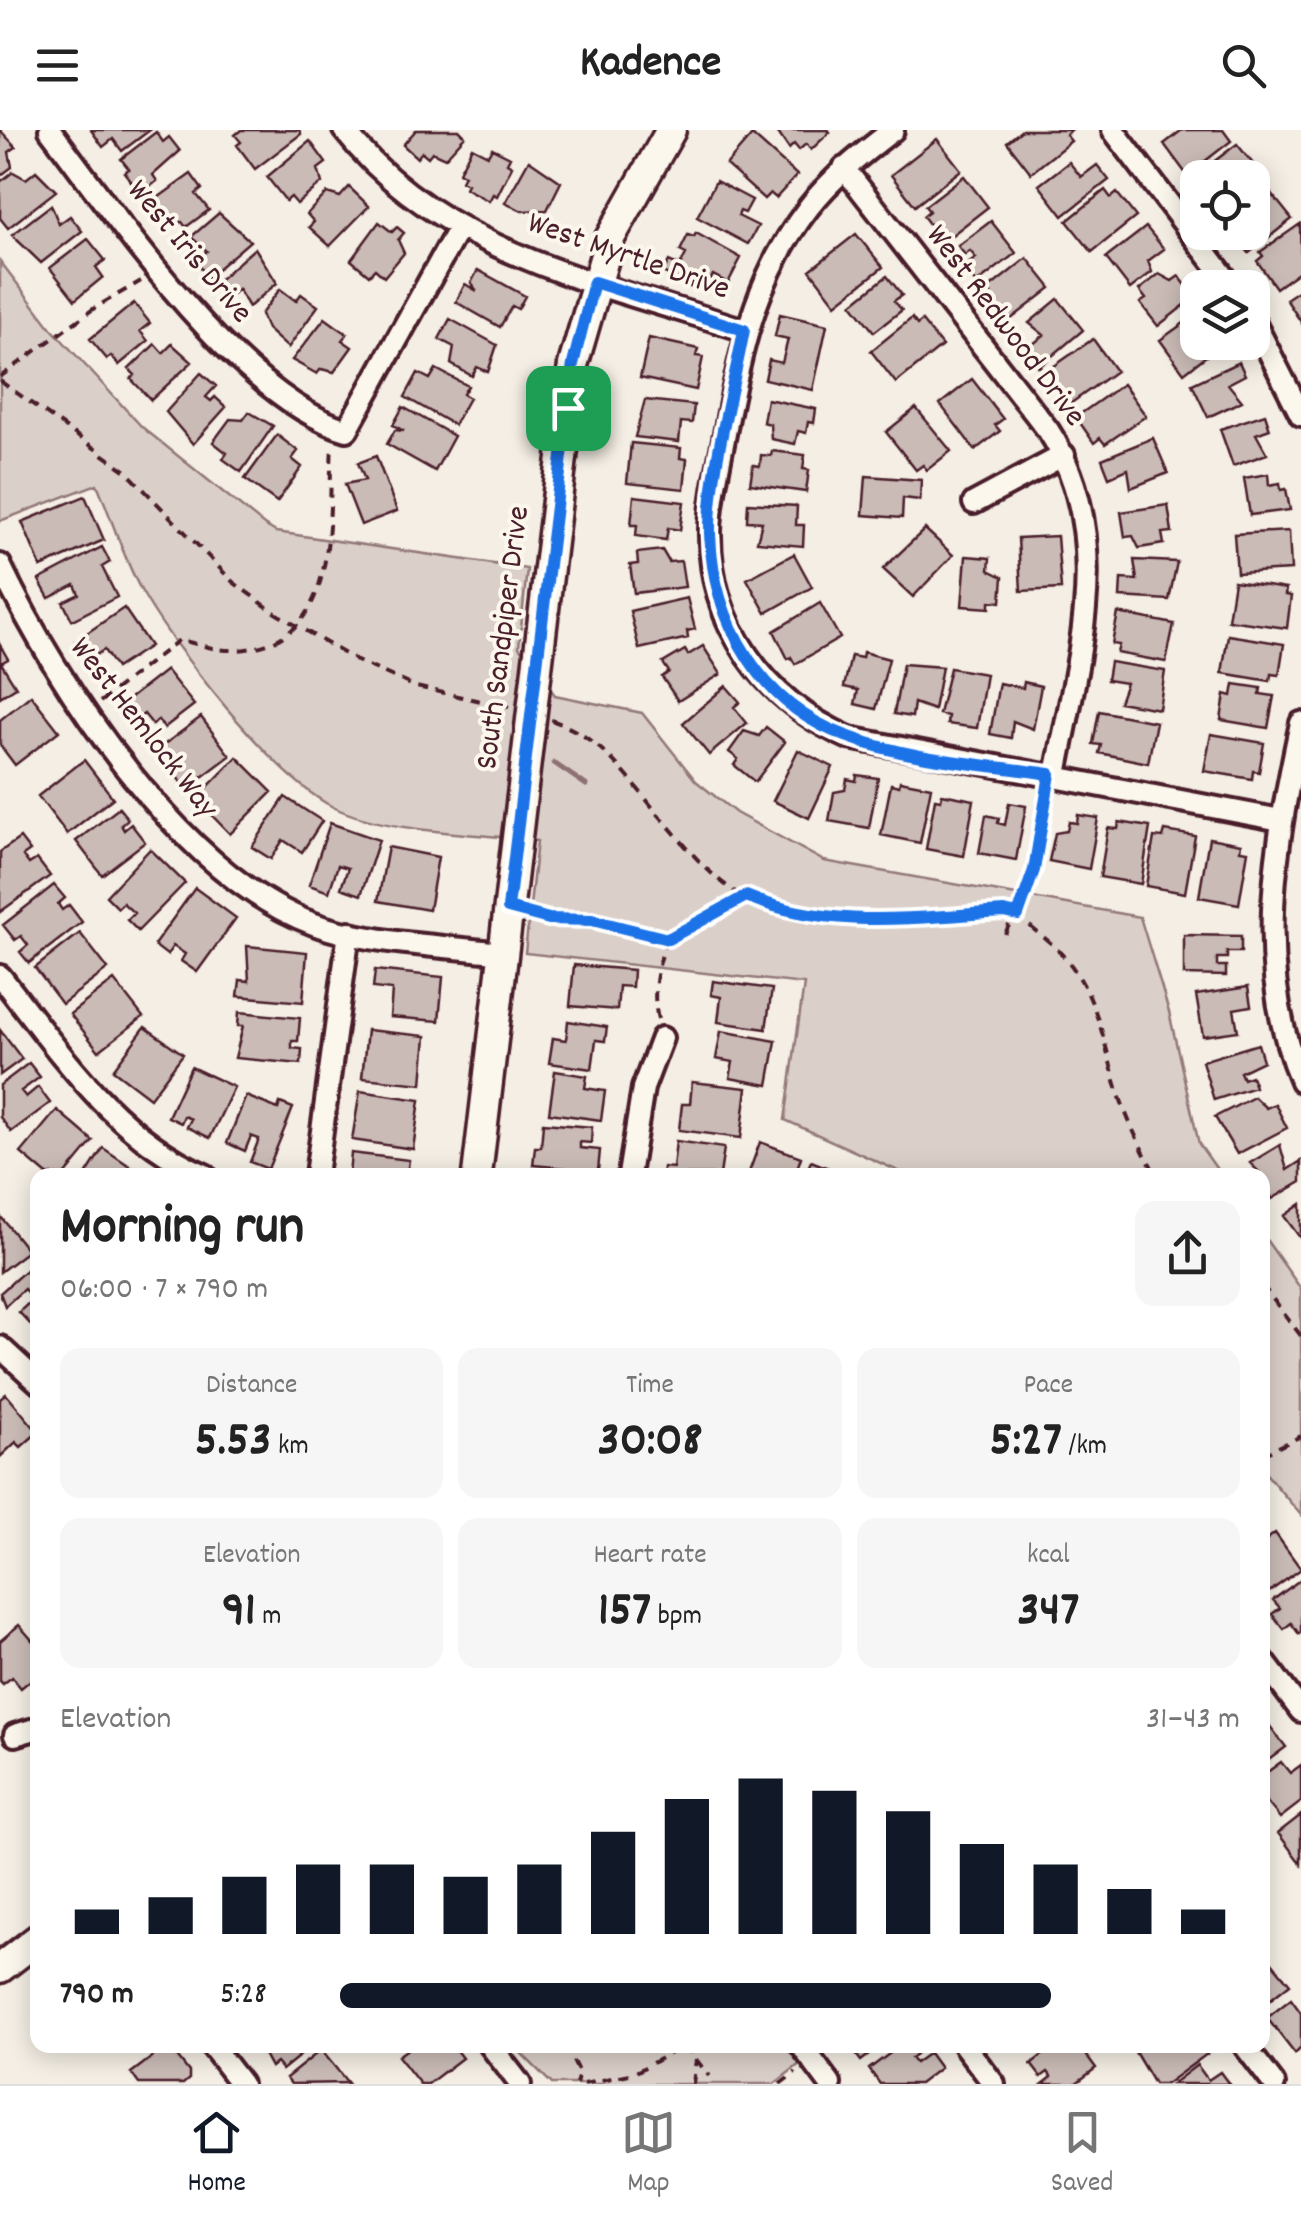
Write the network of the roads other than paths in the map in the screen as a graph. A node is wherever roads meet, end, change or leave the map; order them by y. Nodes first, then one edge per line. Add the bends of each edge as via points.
1 (50, 130) edge
2 (344, 130) edge
3 (671, 130) edge
4 (893, 130) edge
5 (1112, 130) edge
6 (844, 168) junction
7 (458, 229) junction
8 (1218, 270) edge
9 (594, 282) junction
10 (744, 330) junction
11 (1270, 354) edge
12 (1301, 415) edge
13 (1064, 455) junction
14 (974, 503) dead end
15 (0, 565) edge
16 (1301, 723) edge
17 (1052, 775) junction
18 (1280, 820) junction
19 (349, 932) junction
20 (502, 953) junction
21 (0, 976) edge
22 (662, 1038) road end
23 (1301, 1081) edge
24 (191, 1168) edge
25 (317, 1168) edge
26 (478, 1168) edge
27 (630, 1168) edge
28 (0, 1346) edge
29 (30, 1374) edge
30 (1270, 1670) edge
31 (1301, 1711) edge
32 (30, 1731) edge
33 (16, 1735) dead end
34 (30, 1945) edge
35 (0, 1968) edge
36 (217, 2053) edge
37 (496, 2053) edge
38 (806, 2053) edge
39 (970, 2053) edge
40 (1250, 2053) edge
41 (241, 2084) edge
42 (520, 2084) edge
43 (830, 2084) edge
44 (994, 2084) edge
45 (1274, 2084) edge

1 - 7 street, West Iris Drive via 222,342 301,406 340,427
2 - 7 street, West Myrtle Drive via 386,178
3 - 9 street, South Sandpiper Drive via 622,214
4 - 6 street
5 - 8 street
6 - 10 street via 807,209
6 - 13 street, West Redwood Drive
7 - 9 street, West Myrtle Drive
9 - 10 street, West Myrtle Drive
9 - 20 street, South Sandpiper Drive via 573,364
10 - 17 street, West Myrtle Drive via 710,532 723,609 753,667 799,712 849,738
11 - 12 street
13 - 14 street
13 - 17 street, West Redwood Drive via 1080,496 1088,551 1086,602
15 - 19 street, West Hemlock Way via 47,658 174,826 262,900 317,926
16 - 18 street
17 - 18 street, West Myrtle Drive
18 - 23 street via 1273,893 1277,1005
19 - 20 street, West Hemlock Way
19 - 25 street
20 - 26 street, South Sandpiper Drive
21 - 24 street via 103,1103
22 - 27 street via 644,1088
28 - 29 street
30 - 31 street
32 - 33 street
34 - 35 street
36 - 41 street
37 - 42 street
38 - 43 street
39 - 44 street
40 - 45 street

